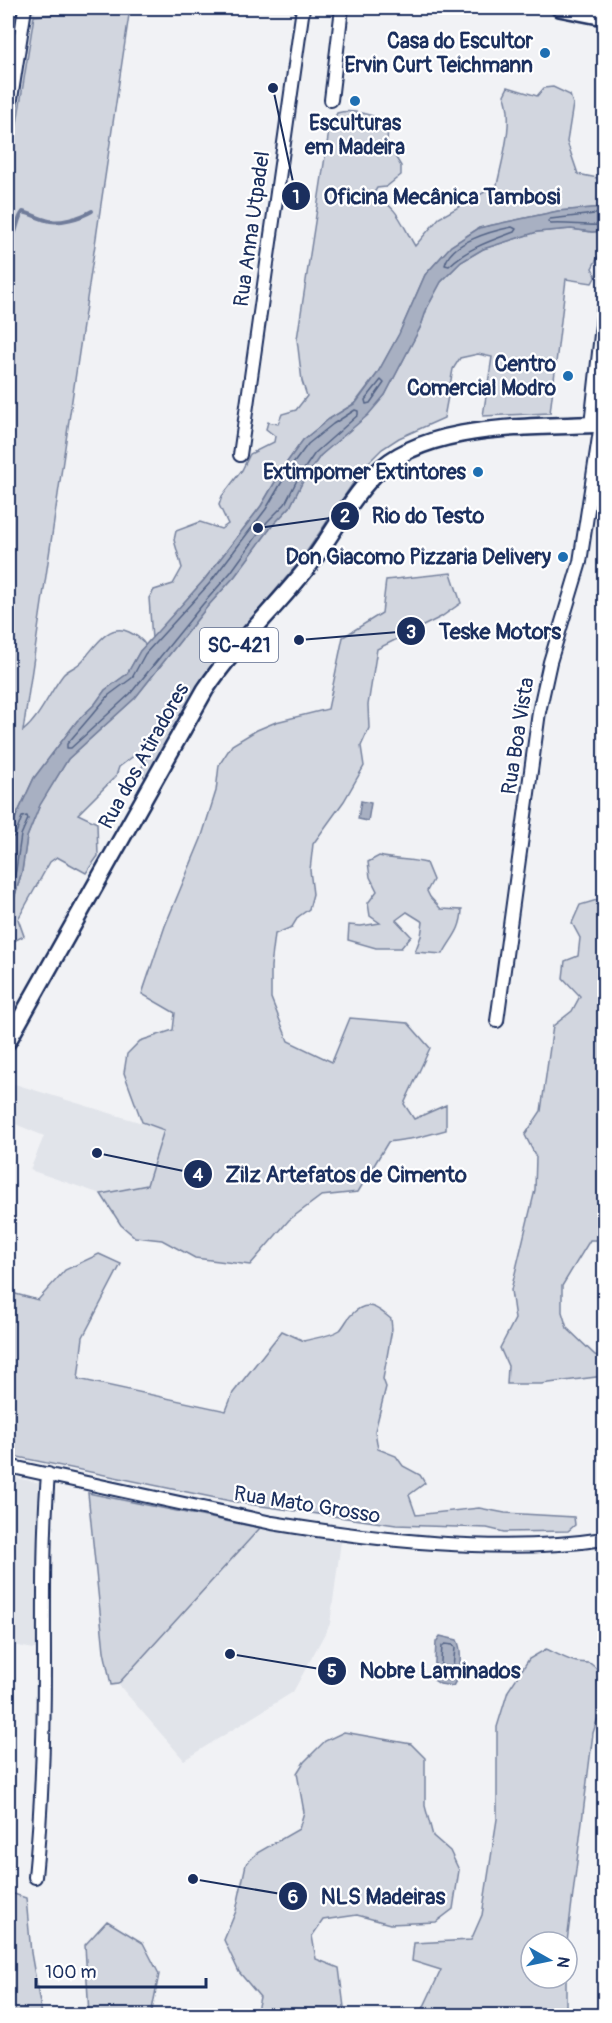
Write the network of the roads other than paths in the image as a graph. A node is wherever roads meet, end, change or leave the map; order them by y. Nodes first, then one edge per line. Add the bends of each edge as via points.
1 (25, 8) edge
2 (303, 8) edge
3 (342, 8) edge
4 (559, 8) edge
5 (604, 17) edge
6 (331, 100) dead end
7 (8, 118) edge
8 (604, 307) edge
9 (599, 424) edge
10 (240, 455) dead end
11 (496, 1021) dead end
12 (8, 1041) edge
13 (8, 1466) edge
14 (48, 1474) junction
15 (604, 1539) edge
16 (35, 1876) dead end

1 - 7 street
2 - 10 street, Rua Anna Utpadel
3 - 6 street
4 - 5 main road
8 - 9 street, Rua Boa Vista
9 - 11 street, Rua Boa Vista via 580,562 539,712
9 - 12 main road, Rua dos Atiradores / SC-421 via 455,434 402,453 374,475 312,562 210,683
13 - 14 street, Rua Mato Grosso
14 - 15 street, Rua Mato Grosso via 272,1523 397,1539 553,1545
14 - 16 street via 42,1780

